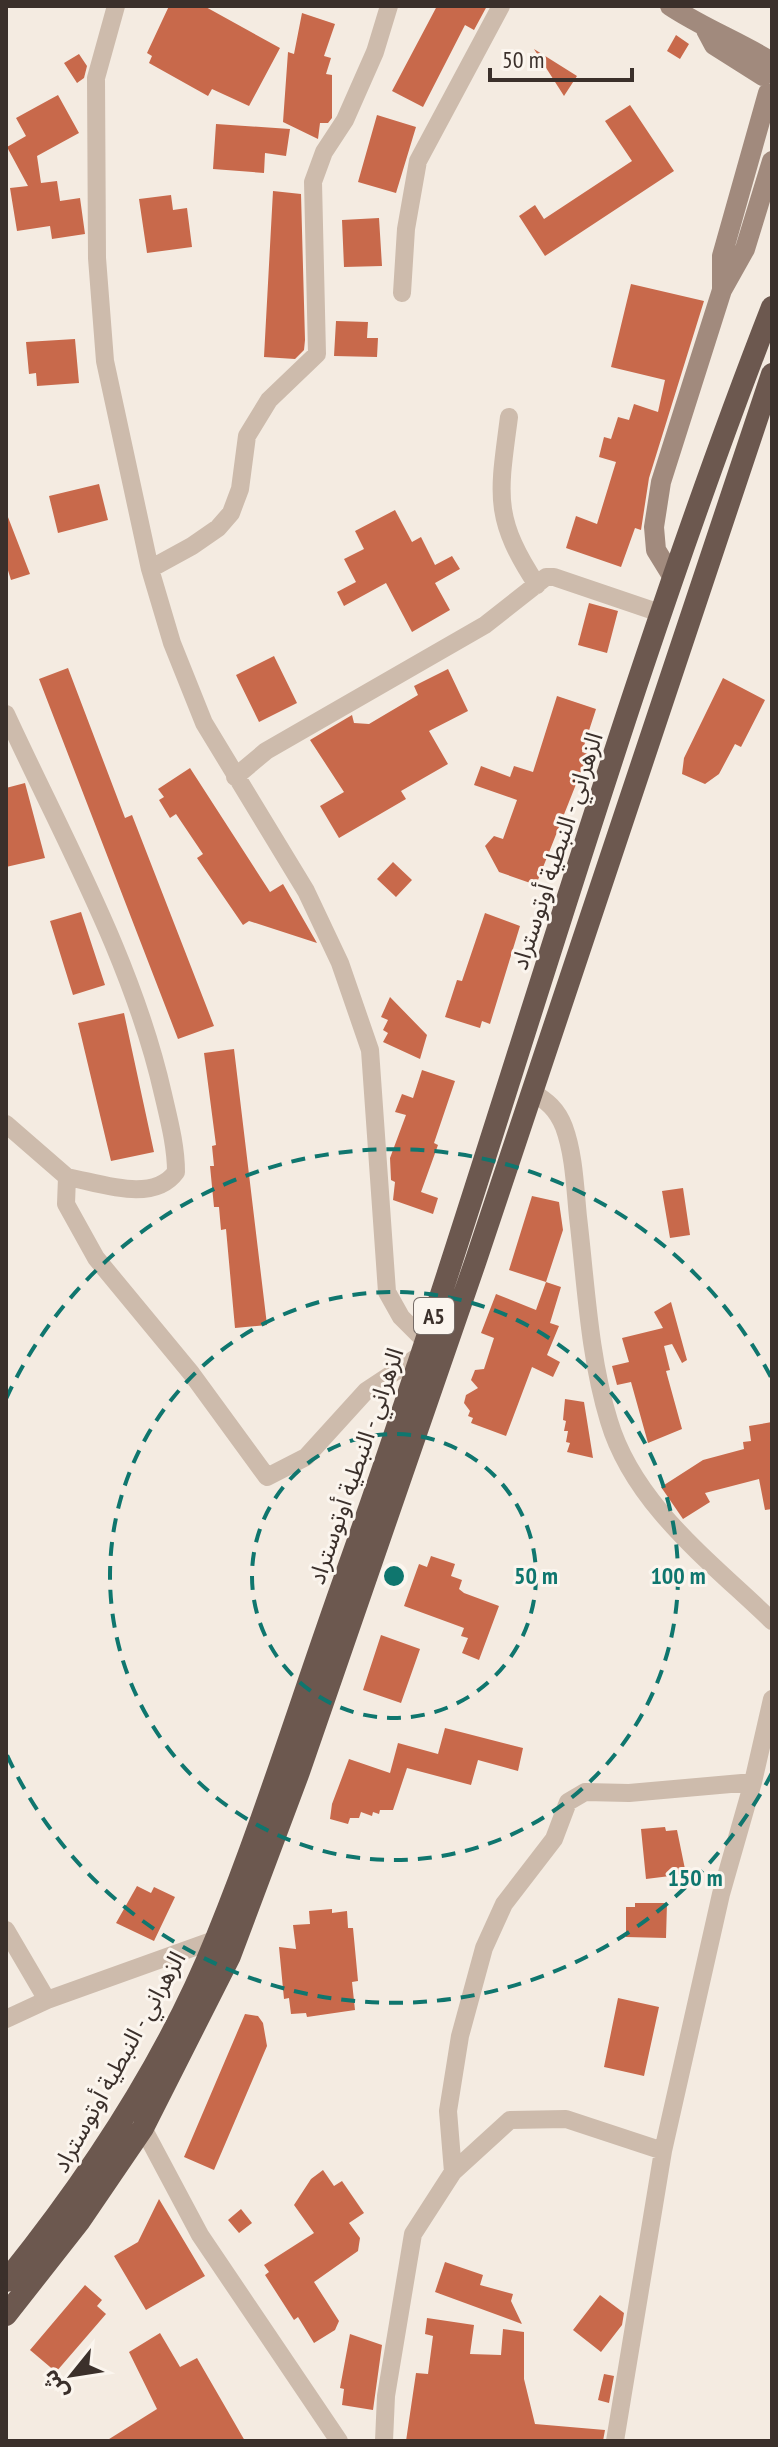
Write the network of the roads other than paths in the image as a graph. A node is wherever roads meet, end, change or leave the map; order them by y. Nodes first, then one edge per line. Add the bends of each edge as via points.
1 (116, 6) edge
2 (389, 6) edge
3 (501, 6) edge
4 (670, 6) edge
5 (769, 78) edge
6 (772, 161) edge
7 (722, 290) junction
8 (402, 293) dead end
9 (772, 307) edge
10 (772, 374) edge
11 (509, 417) dead end
12 (150, 569) junction
13 (672, 576) junction
14 (537, 585) junction
15 (660, 613) junction
16 (6, 714) edge
17 (235, 777) junction
18 (532, 1092) junction
19 (6, 1124) edge
20 (67, 1177) junction
21 (466, 1256) junction
22 (442, 1323) junction
23 (424, 1348) junction
24 (772, 1621) edge
25 (772, 1699) edge
26 (753, 1782) junction
27 (6, 1930) edge
28 (217, 1939) junction
29 (47, 2000) junction
30 (6, 2019) edge
31 (143, 2128) junction
32 (663, 2151) junction
33 (453, 2172) junction
34 (6, 2281) edge
35 (6, 2315) edge
36 (339, 2441) edge
37 (384, 2441) edge
38 (615, 2441) edge

1 - 12 street via 96,78 97,258 105,361
2 - 12 street via 375,52 313,182 317,354 269,400 247,436 231,513 192,546
3 - 8 street via 418,161
4 - 5 main road via 706,30 714,45
5 - 7 main road via 722,256
6 - 7 main road via 745,249
7 - 13 main road via 656,504 656,550
9 - 13 highway, الزهراني - النبطية أوتوستراد / A5
10 - 18 highway, الزهراني - النبطية أوتوستراد / A5
11 - 14 street via 499,491 516,553
12 - 17 street via 204,723
13 - 15 highway, الزهراني - النبطية أوتوستراد / A5
14 - 15 street via 554,577
14 - 17 street via 485,625 266,751
15 - 21 highway, الزهراني - النبطية أوتوستراد / A5
16 - 20 street via 114,944 152,1045 176,1153 176,1172 157,1188 131,1189
17 - 23 street via 306,891 340,963 370,1050 387,1292
18 - 21 highway, الزهراني - النبطية أوتوستراد / A5
18 - 24 street via 548,1101 564,1128 595,1352 609,1422 627,1464 652,1504
19 - 20 street
20 - 23 street via 66,1204 96,1258 191,1373 267,1477 306,1457 366,1391
21 - 22 highway, الزهراني - النبطية أوتوستراد / A5
22 - 23 highway, الزهراني - النبطية أوتوستراد / A5
22 - 31 highway, الزهراني - النبطية أوتوستراد / A5 via 268,1857 230,1956
23 - 28 highway, الزهراني - النبطية أوتوستراد / A5
25 - 26 street
26 - 32 street via 721,1894
26 - 33 street via 585,1792 568,1802 554,1839 504,1904 484,1948 460,2036 448,2111
27 - 29 street
28 - 29 street
28 - 34 highway, الزهراني - النبطية أوتوستراد / A5 via 126,2114 69,2202
29 - 30 street
31 - 35 highway, الزهراني - النبطية أوتوستراد / A5
31 - 36 street via 200,2235
32 - 33 street via 566,2119 510,2120
32 - 38 street
33 - 37 street via 413,2234 386,2396

